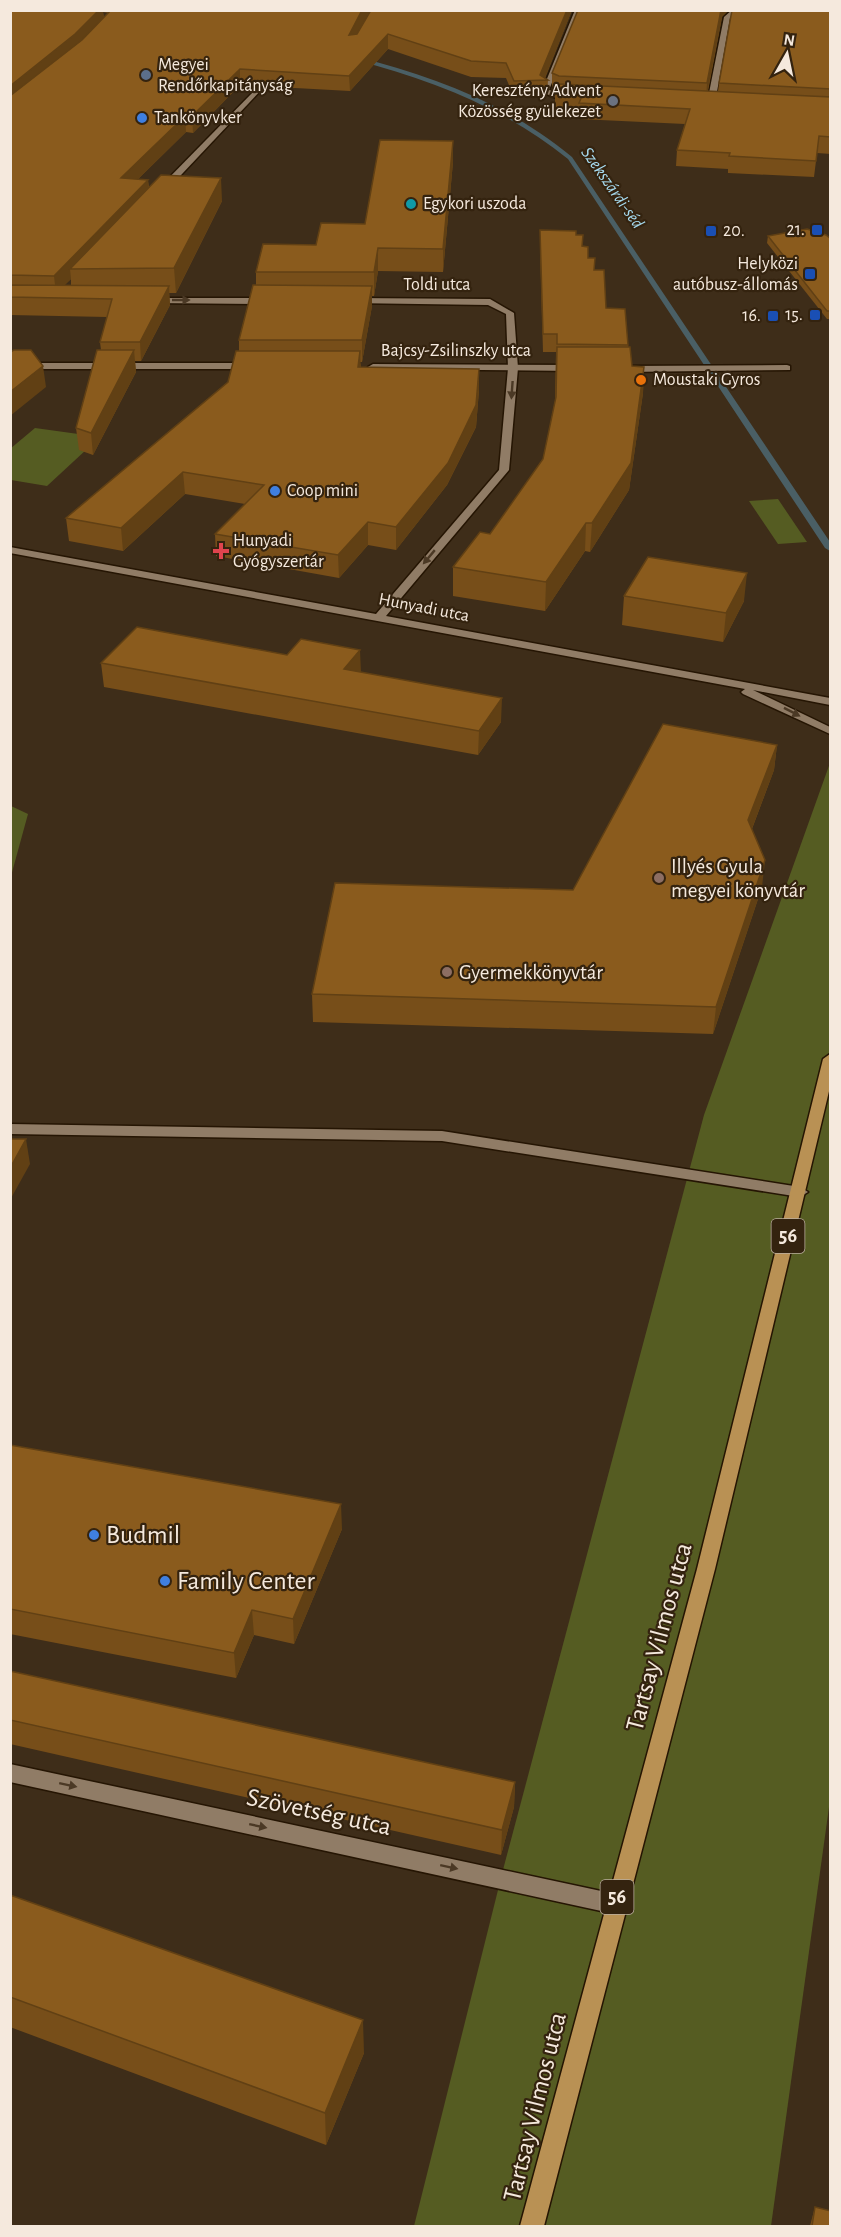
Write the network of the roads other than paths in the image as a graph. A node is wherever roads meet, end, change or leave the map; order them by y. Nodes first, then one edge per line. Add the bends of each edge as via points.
1 (578, 10) edge
2 (749, 10) edge
3 (260, 88) edge
4 (580, 97) edge
5 (699, 102) edge
6 (711, 103) junction
7 (722, 104) edge
8 (157, 195) edge
9 (146, 300) edge
10 (275, 301) edge
11 (346, 301) edge
12 (10, 366) edge
13 (266, 366) edge
14 (367, 367) edge
15 (513, 368) junction
16 (581, 368) edge
17 (786, 368) dead end
18 (615, 369) edge
19 (10, 550) edge
20 (378, 618) junction
21 (719, 681) junction
22 (831, 701) edge
23 (831, 731) edge
24 (831, 1059) edge
25 (10, 1129) edge
26 (800, 1192) junction
27 (10, 1773) edge
28 (615, 1904) junction
29 (532, 2226) edge

1 - 4 street via 545,91
2 - 6 street via 727,17
3 - 8 street
5 - 6 street
6 - 7 street
9 -> 10 street
11 - 15 street, Toldi utca via 490,302 510,313
12 - 13 street
14 - 15 street, Bajcsy-Zsilinszky utca
15 - 16 street, Bajcsy-Zsilinszky utca
15 -> 20 street, Toldi utca via 504,470
17 - 18 street
19 - 20 street, Hunyadi utca
20 - 21 street, Hunyadi utca
21 - 22 street, Hunyadi utca
21 -> 23 street
24 - 26 main road, Tartsay Vilmos utca / 56
25 - 26 street via 441,1136
26 - 28 main road, Tartsay Vilmos utca / 56 via 700,1590
27 -> 28 street, Szövetség utca
28 - 29 main road, Tartsay Vilmos utca / 56

